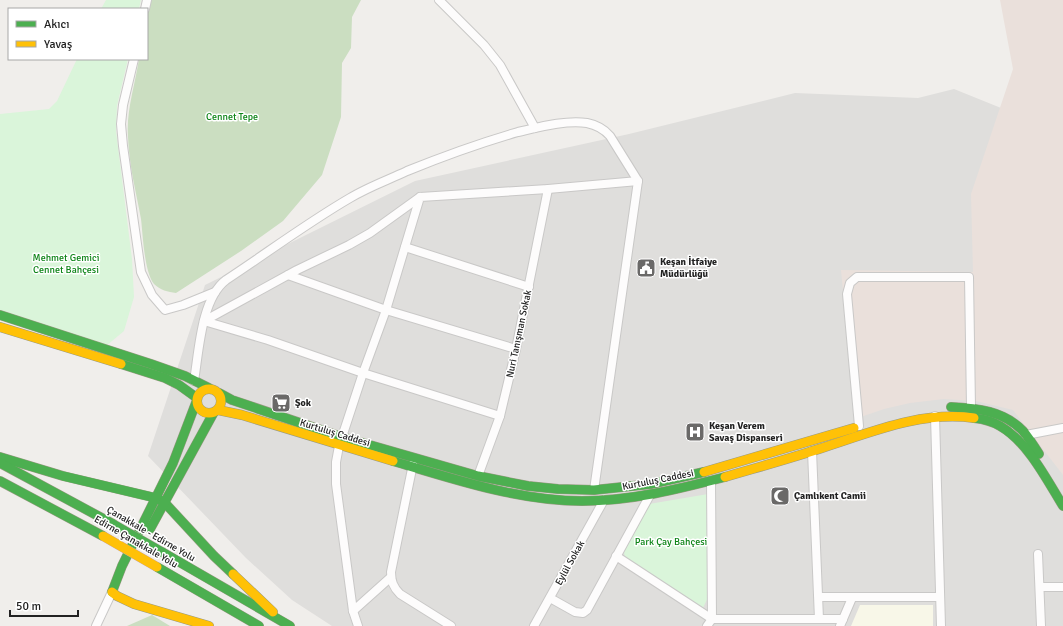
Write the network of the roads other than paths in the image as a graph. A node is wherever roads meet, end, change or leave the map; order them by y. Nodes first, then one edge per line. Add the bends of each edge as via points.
1 (439, 0) edge
2 (134, 60) edge
3 (534, 128) junction
4 (638, 181) junction
5 (548, 189) junction
6 (420, 197) junction
7 (405, 247) junction
8 (288, 275) junction
9 (529, 287) junction
10 (216, 292) junction
11 (386, 310) junction
12 (0, 316) edge
13 (204, 321) junction
14 (0, 327) edge
15 (516, 349) junction
16 (363, 373) junction
17 (194, 381) junction
18 (209, 388) junction
19 (219, 393) junction
20 (197, 399) junction
21 (971, 408) junction
22 (928, 409) dead end
23 (216, 411) junction
24 (500, 416) junction
25 (935, 416) junction
26 (881, 419) dead end
27 (859, 426) junction
28 (1063, 428) edge
29 (1026, 435) junction
30 (342, 436) junction
31 (339, 446) junction
32 (812, 451) junction
33 (0, 457) edge
34 (415, 457) junction
35 (0, 463) edge
36 (413, 467) junction
37 (478, 476) junction
38 (0, 481) edge
39 (711, 481) junction
40 (594, 490) junction
41 (1063, 491) edge
42 (650, 495) junction
43 (156, 498) junction
44 (604, 500) junction
45 (164, 502) junction
46 (1063, 506) edge
47 (1038, 554) dead end
48 (616, 556) junction
49 (391, 577) junction
50 (1040, 587) junction
51 (1063, 587) edge
52 (112, 592) junction
53 (940, 597) junction
54 (550, 598) junction
55 (819, 598) junction
56 (852, 598) junction
57 (353, 611) junction
58 (819, 619) junction
59 (709, 622) edge
60 (842, 622) edge
61 (287, 624) edge
62 (96, 626) edge
63 (209, 626) edge
64 (259, 626) edge
65 (358, 626) edge
66 (451, 626) edge
67 (534, 626) edge
68 (941, 626) edge
69 (1040, 626) edge

1 - 3 street via 484,45 500,65
2 - 10 street via 121,124 142,272 152,295 165,310
3 - 4 street via 580,123 605,130
3 - 10 street via 460,150 362,191 226,280
4 - 5 street
4 - 40 street
5 - 6 street
5 - 9 street, Nuri Tanışman Sokak
6 - 7 street
6 - 8 street via 370,233
7 - 9 street
7 - 11 street
8 - 11 street
8 - 13 street
9 - 15 street, Nuri Tanışman Sokak
10 - 13 street
11 - 15 street
11 - 16 street
12 - 17 main road via 151,364
13 - 16 street
13 - 17 street
14 - 20 main road via 165,378
15 - 24 street, Nuri Tanışman Sokak
16 - 24 street
16 - 30 street
17 - 18 main road
18 - 19 main road
18 - 20 main road via 200,392
19 - 23 main road via 221,404
19 - 30 main road, Kurtuluş Caddesi via 232,400
20 - 23 main road via 202,411
20 - 43 main road via 190,423
21 - 22 main road
21 - 27 street via 969,277 858,277 850,283 847,294
21 - 29 main road via 1003,416
23 - 31 main road, Kurtuluş Caddesi via 242,415
23 - 45 main road
24 - 37 street, Nuri Tanışman Sokak
25 - 32 main road, Kurtuluş Caddesi via 904,421
25 - 46 main road, Kurtuluş Caddesi via 983,419 1013,434
25 - 53 street
26 - 27 main road, Kurtuluş Caddesi
27 - 40 main road, Kurtuluş Caddesi via 682,477 638,486
28 - 29 street
29 - 41 main road
30 - 31 main road
30 - 34 main road, Kurtuluş Caddesi
31 - 36 main road, Kurtuluş Caddesi
31 - 57 street via 336,484
32 - 39 main road, Kurtuluş Caddesi
32 - 55 street
33 - 43 main road via 63,476
34 - 36 street
34 - 37 main road, Kurtuluş Caddesi
35 - 61 main road, Çanakkale - Edirne Yolu, bridge via 113,524
36 - 44 main road, Kurtuluş Caddesi via 531,497
36 - 49 street
37 - 40 main road, Kurtuluş Caddesi via 550,489
38 - 64 main road, Edirne Çanakkale Yolu, bridge via 103,536
39 - 42 main road, Kurtuluş Caddesi
39 - 59 street
42 - 44 main road, Kurtuluş Caddesi
42 - 48 street
43 - 45 main road
43 - 52 main road via 120,570
44 - 54 street, Eylül Sokak
45 - 52 main road
45 - 61 main road via 214,556
47 - 50 street
48 - 54 street via 584,613 575,612
48 - 59 street
49 - 57 street
49 - 66 street via 392,584 400,594
50 - 51 street
50 - 69 street
52 - 62 street
52 - 63 main road via 134,604
53 - 56 street
53 - 68 street
54 - 67 street, Eylül Sokak
55 - 56 street
55 - 58 street
56 - 60 street
57 - 65 street
58 - 59 street
58 - 60 street

